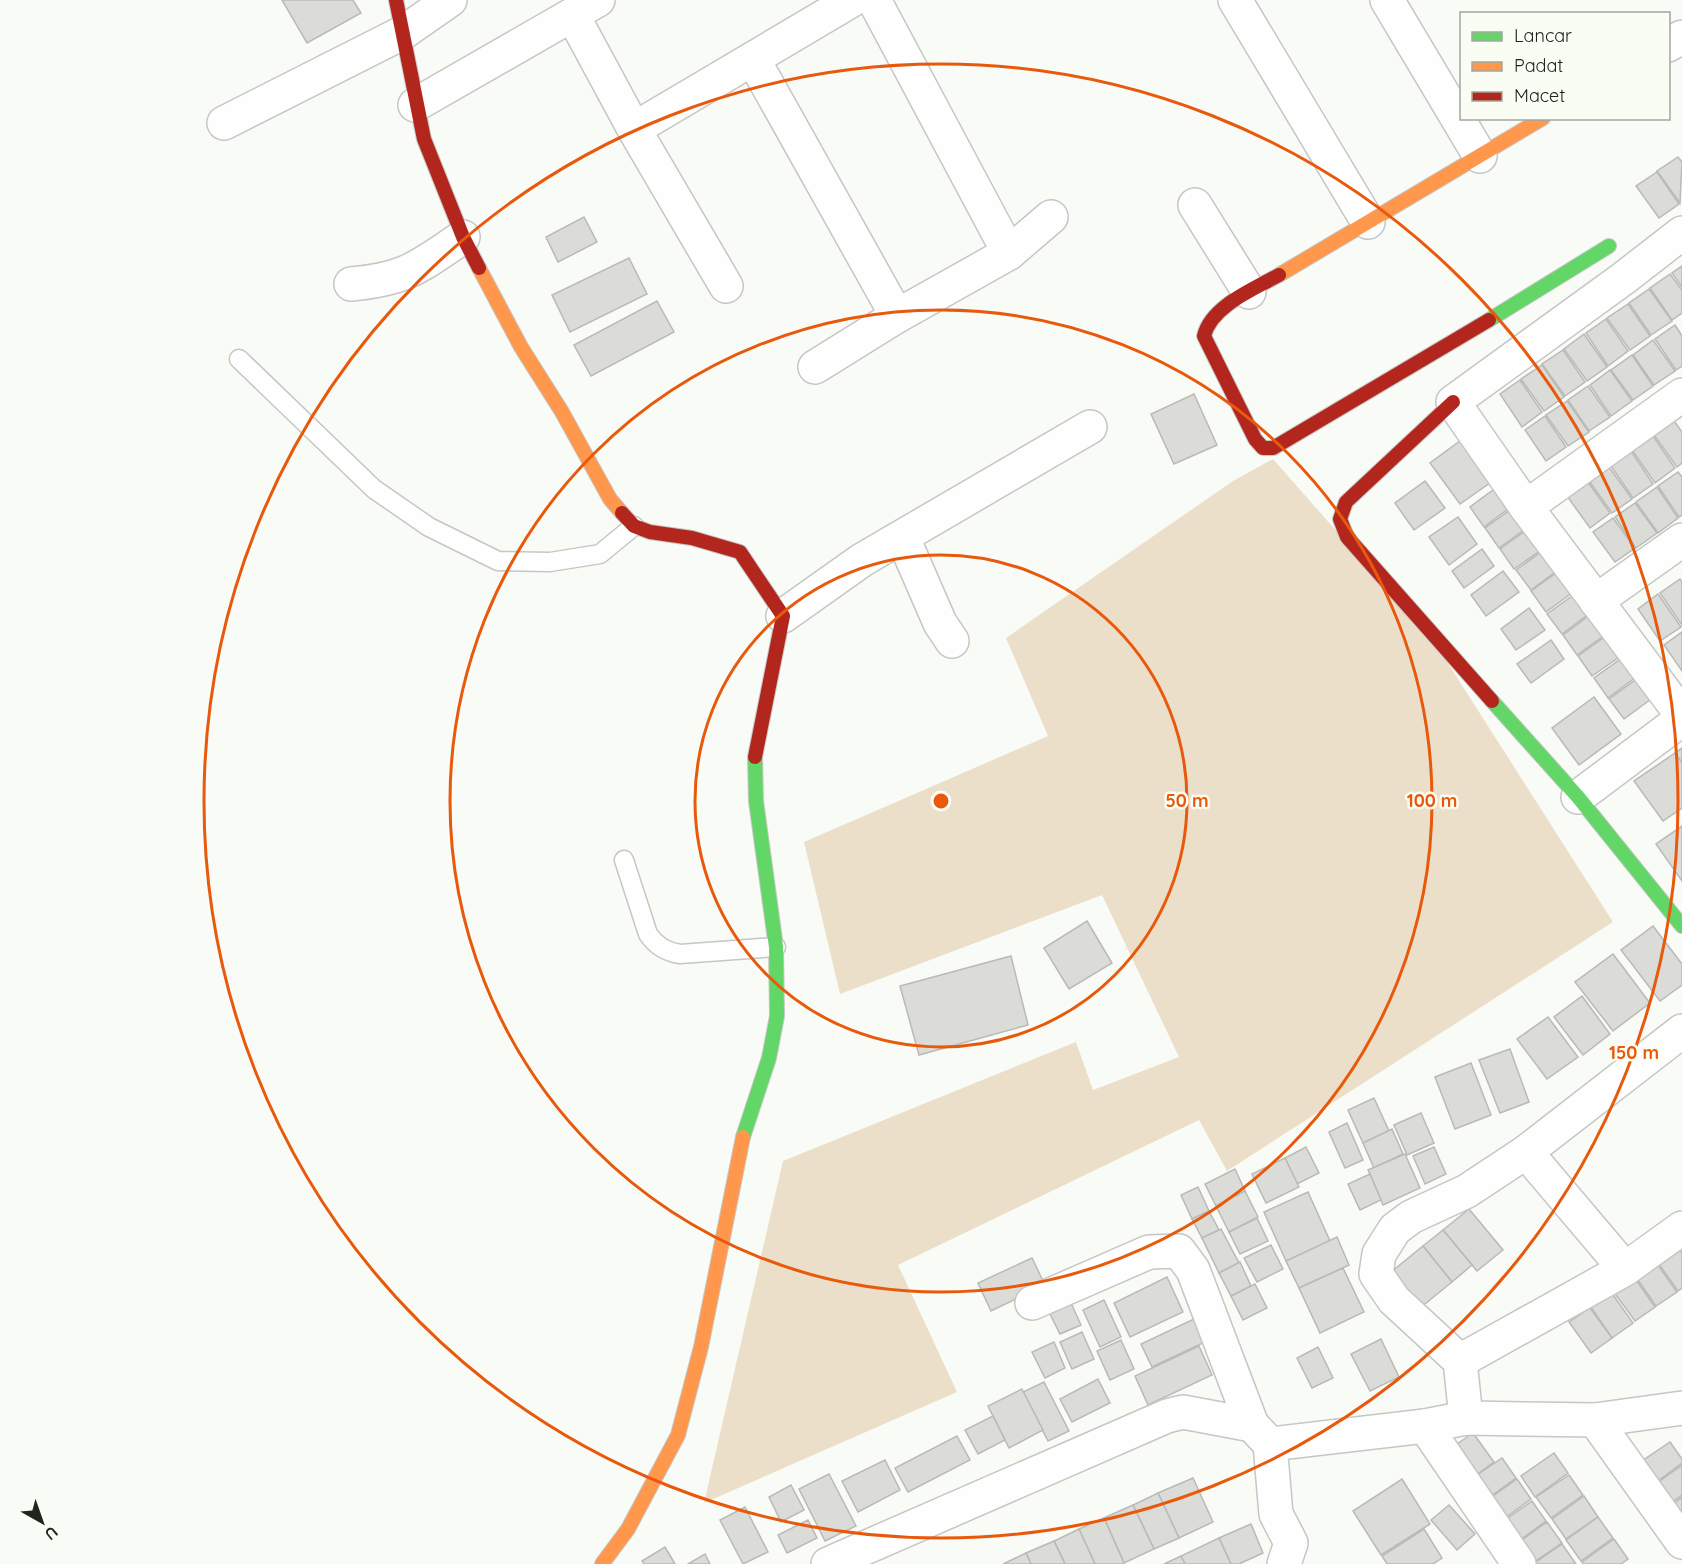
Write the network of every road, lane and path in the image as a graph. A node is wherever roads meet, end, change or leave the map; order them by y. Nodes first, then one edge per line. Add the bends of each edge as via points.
1 (396, 0) edge
2 (450, 0) edge
3 (852, 0) edge
4 (874, 0) edge
5 (1235, 0) edge
6 (1387, 0) edge
7 (585, 8) edge
8 (404, 32) junction
9 (753, 59) junction
10 (415, 105) junction
11 (1541, 120) edge
12 (224, 123) dead end
13 (634, 129) junction
14 (1480, 156) junction
15 (1195, 205) dead end
16 (1051, 217) dead end
17 (1368, 222) junction
18 (1682, 233) edge
19 (463, 237) junction
20 (1609, 246) dead end
21 (1009, 253) junction
22 (351, 284) dead end
23 (726, 286) dead end
24 (1249, 292) junction
25 (897, 316) junction
26 (239, 359) dead end
27 (815, 368) dead end
28 (1682, 395) edge
29 (1453, 402) junction
30 (1090, 427) dead end
31 (1526, 507) junction
32 (634, 526) junction
33 (903, 538) junction
34 (1682, 540) edge
35 (1596, 601) junction
36 (783, 616) junction
37 (952, 641) dead end
38 (1682, 715) edge
39 (1682, 719) edge
40 (1578, 797) junction
41 (624, 860) dead end
42 (1677, 911) edge
43 (776, 947) junction
44 (1682, 1031) edge
45 (1526, 1152) junction
46 (1682, 1228) edge
47 (1624, 1269) junction
48 (1032, 1303) dead end
49 (1460, 1361) junction
50 (1682, 1408) edge
51 (1466, 1418) junction
52 (1595, 1420) junction
53 (1425, 1426) junction
54 (1261, 1434) junction
55 (1682, 1542) edge
56 (602, 1564) edge
57 (828, 1564) edge
58 (1284, 1564) edge
59 (1519, 1564) edge

1 - 8 street
2 - 8 street
3 - 9 street
4 - 21 street
5 - 17 street
6 - 14 street
7 - 10 street
7 - 13 street
8 - 10 street
8 - 12 street
9 - 13 street
9 - 25 street
10 - 19 street via 440,184
11 - 14 street
13 - 23 street
14 - 17 street
15 - 24 street
16 - 21 street
17 - 24 street
18 - 29 street
19 - 22 street via 410,273 386,281
19 - 32 street via 521,347 610,499
20 - 24 street via 1273,448 1263,448 1255,439 1204,336 1204,330 1215,317
21 - 25 street
25 - 27 street
26 - 32 lane via 374,489 429,527 498,561 550,562 600,554
28 - 31 street
29 - 31 street
29 - 40 street via 1346,502 1340,519 1347,537
30 - 33 street
31 - 35 street
32 - 36 street via 740,552
33 - 36 street via 862,560
33 - 37 street via 940,623
34 - 35 street
35 - 38 street
36 - 43 street via 755,755 756,801
39 - 40 street
40 - 42 street
41 - 43 lane via 648,934 668,952
43 - 56 street via 777,1016 769,1058 750,1110 734,1174 701,1347 678,1435 633,1519
44 - 45 street
45 - 47 street
45 - 49 street via 1446,1203 1411,1217 1395,1229 1379,1254 1376,1274 1394,1300
46 - 47 street
47 - 49 street
48 - 54 street via 1149,1252 1179,1251 1193,1269
49 - 51 street
50 - 52 street
51 - 52 street
51 - 53 street
52 - 55 street
53 - 54 street
53 - 59 street
54 - 57 street via 1183,1412 1167,1416
54 - 58 street via 1276,1514 1291,1543

